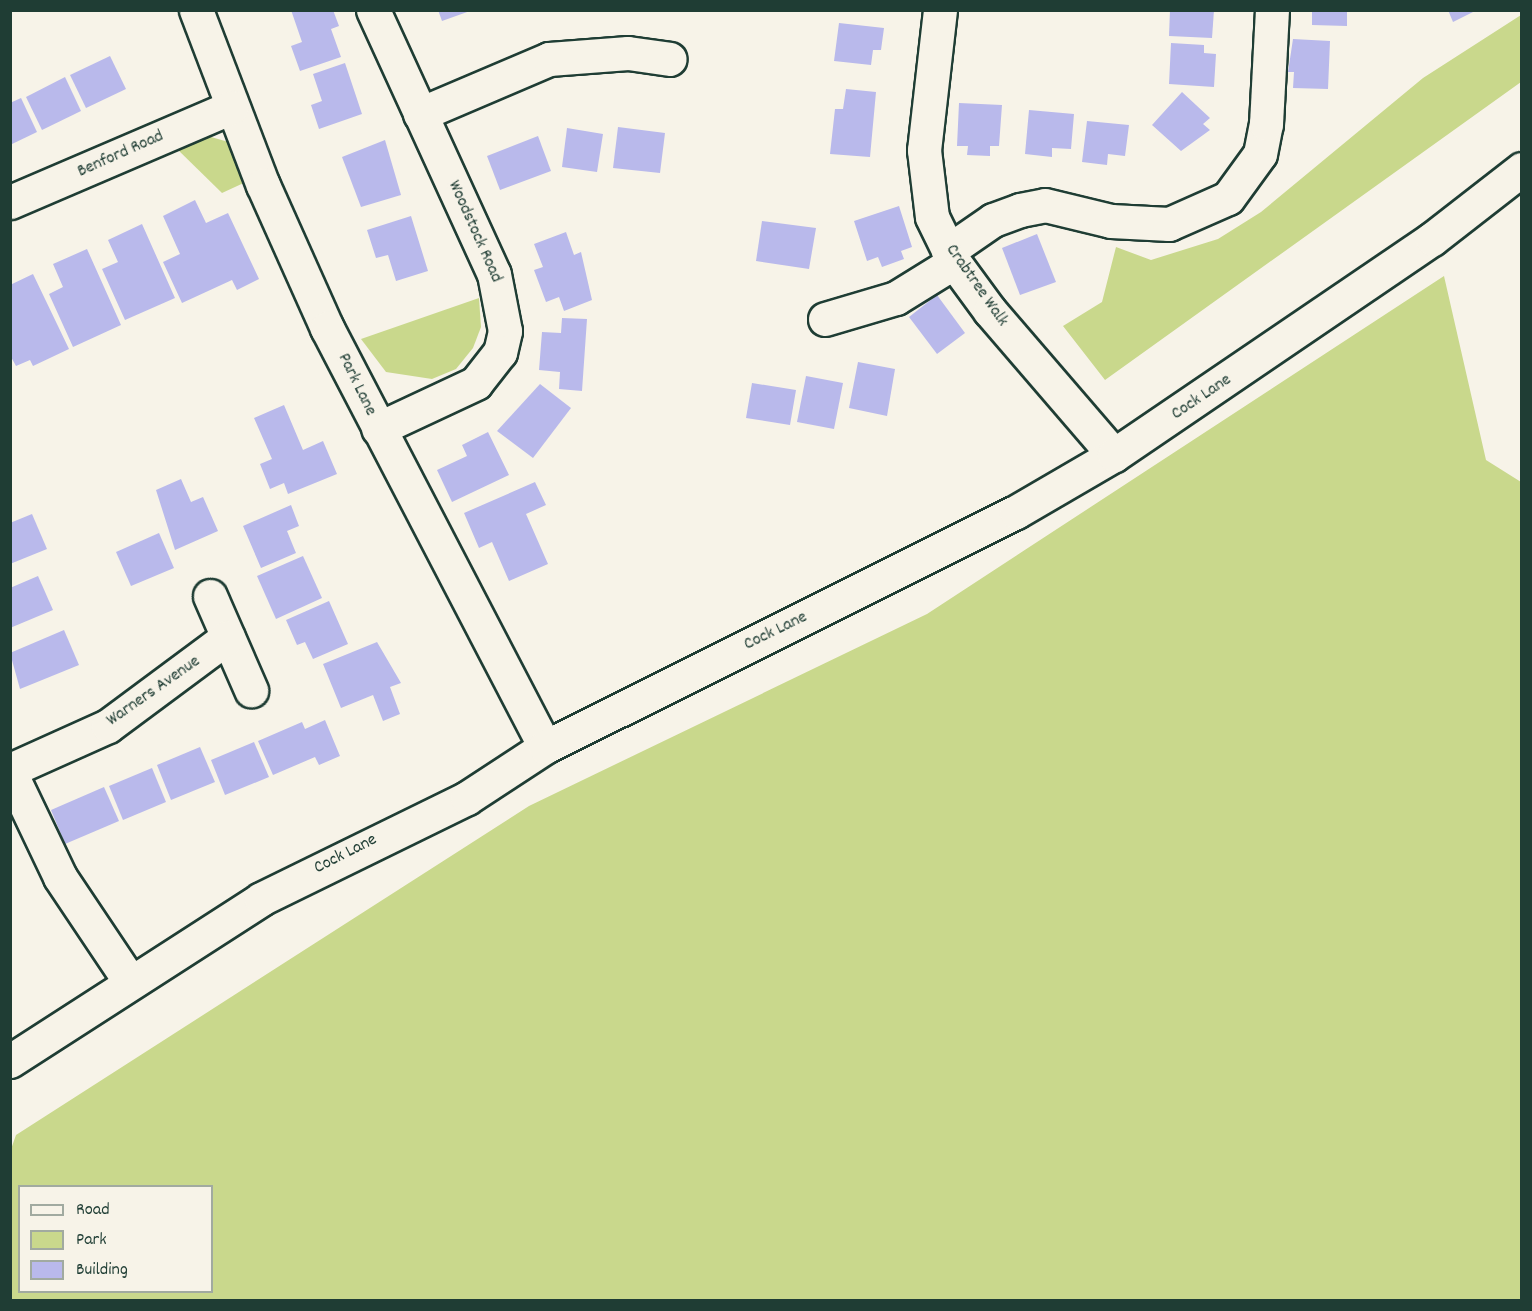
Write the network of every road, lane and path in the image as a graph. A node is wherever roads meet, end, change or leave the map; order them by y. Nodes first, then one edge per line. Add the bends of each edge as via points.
1 (196, 10) edge
2 (373, 10) edge
3 (940, 10) edge
4 (1272, 10) edge
5 (670, 59) dead end
6 (232, 107) junction
7 (420, 114) junction
8 (1521, 169) edge
9 (10, 202) edge
10 (951, 256) junction
11 (825, 319) dead end
12 (378, 429) junction
13 (1114, 455) junction
14 (210, 597) dead end
15 (228, 637) junction
16 (250, 690) dead end
17 (545, 747) junction
18 (10, 771) edge
19 (129, 980) junction
20 (10, 1061) edge

1 - 6 street, Park Lane
2 - 7 street, Woodstock Road
3 - 10 street, Crabtree Walk via 925,183
4 - 10 street via 1266,124 1260,154 1228,198 1169,224 1111,221 1045,205 1020,210 993,220
5 - 7 street via 628,53 549,59
6 - 9 street, Benford Road
6 - 12 street, Park Lane via 294,256
7 - 12 street, Woodstock Road via 494,274 505,331 500,352 476,383
8 - 13 street, Cock Lane via 1432,239
10 - 11 street via 896,298
10 - 13 street, Crabtree Walk
12 - 17 street, Park Lane
13 - 17 street, Cock Lane via 1016,512
14 - 15 street
15 - 16 street
15 - 18 street, Warners Avenue via 108,726
17 - 19 street, Cock Lane via 467,798 261,899
18 - 19 street, Warners Avenue via 60,877
19 - 20 street, Cock Lane

